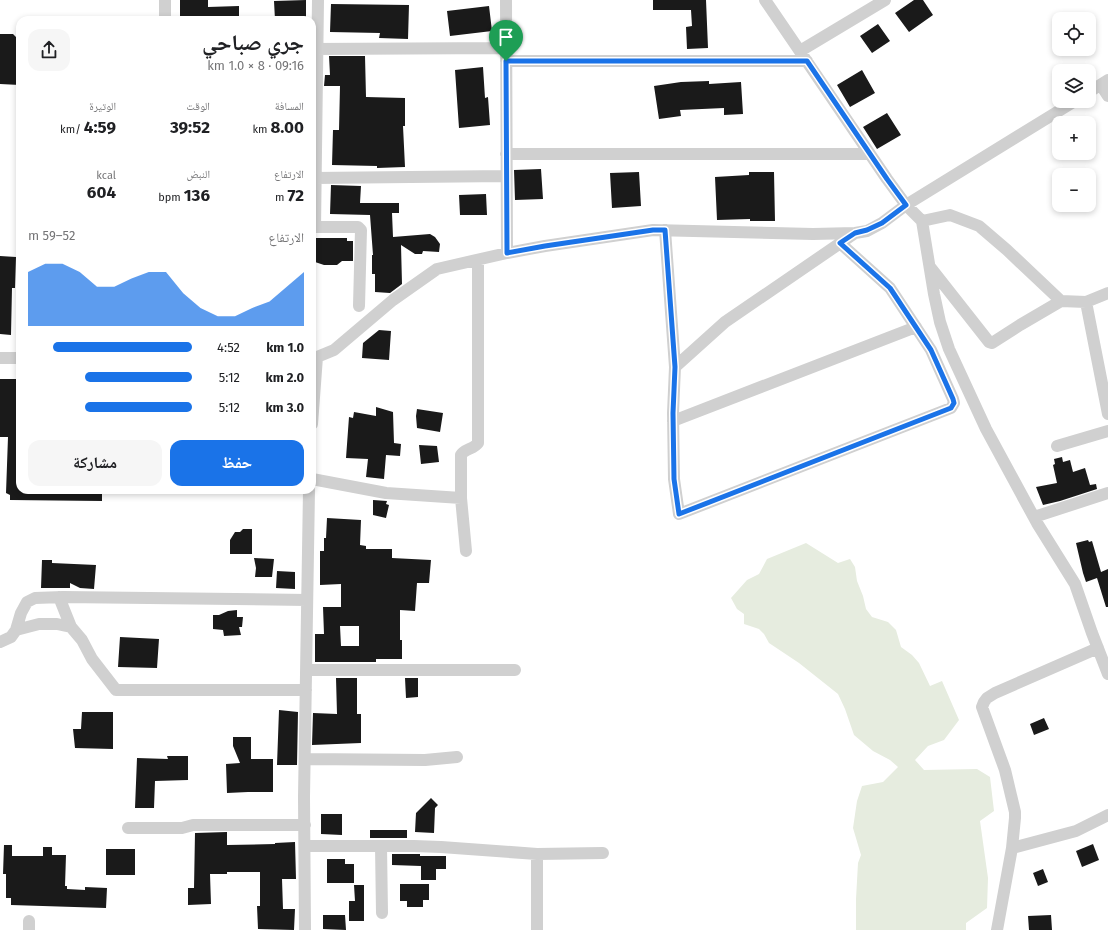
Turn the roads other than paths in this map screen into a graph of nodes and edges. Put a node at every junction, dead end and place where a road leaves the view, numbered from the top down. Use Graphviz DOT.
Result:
graph roads {
  1 [pos="165,0"];
  2 [pos="318,0"];
  3 [pos="506,0"];
  4 [pos="765,0"];
  5 [pos="884,0"];
  6 [pos="165,16"];
  7 [pos="316,24"];
  8 [pos="506,48"];
  9 [pos="316,49"];
  10 [pos="803,56"];
  11 [pos="506,61"];
  12 [pos="1105,83"];
  13 [pos="1096,88"];
  14 [pos="1108,96"];
  15 [pos="1064,108"];
  16 [pos="506,154"];
  17 [pos="870,154"];
  18 [pos="506,176"];
  19 [pos="316,178"];
  20 [pos="906,205"];
  21 [pos="922,221"];
  22 [pos="316,227"];
  23 [pos="665,230"];
  24 [pos="855,233"];
  25 [pos="840,243"];
  26 [pos="507,253"];
  27 [pos="478,260"];
  28 [pos="930,266"];
  29 [pos="1108,293"];
  30 [pos="1061,301"];
  31 [pos="1086,302"];
  32 [pos="359,306"];
  33 [pos="916,327"];
  34 [pos="316,356"];
  35 [pos="0,358"];
  36 [pos="16,358"];
  37 [pos="675,367"];
  38 [pos="1105,379"];
  39 [pos="1108,414"];
  40 [pos="673,421"];
  41 [pos="1108,430"];
  42 [pos="1057,446"];
  43 [pos="316,480"];
  44 [pos="1108,493"];
  45 [pos="309,494"];
  46 [pos="461,498"];
  47 [pos="1034,517"];
  48 [pos="466,551"];
  49 [pos="59,597"];
  50 [pos="307,600"];
  51 [pos="71,627"];
  52 [pos="16,630"];
  53 [pos="0,642"];
  54 [pos="1098,648"];
  55 [pos="306,670"];
  56 [pos="514,670"];
  57 [pos="1108,674"];
  58 [pos="306,690"];
  59 [pos="457,757"];
  60 [pos="305,759"];
  61 [pos="1108,815"];
  62 [pos="305,825"];
  63 [pos="128,828"];
  64 [pos="305,846"];
  65 [pos="381,846"];
  66 [pos="1012,848"];
  67 [pos="603,853"];
  68 [pos="537,854"];
  69 [pos="382,913"];
  70 [pos="305,930"];
  71 [pos="537,930"];
  72 [pos="997,930"];
  1 -- 6 [label="street"];
  2 -- 7 [label="street"];
  3 -- 8 [label="street"];
  4 -- 10 [label="street"];
  5 -- 10 [label="street"];
  8 -- 9 [label="street"];
  8 -- 11 [label="street"];
  10 -- 11 [label="street"];
  10 -- 17 [label="street"];
  11 -- 16 [label="street"];
  12 -- 13 [label="street"];
  12 -- 14 [label="street"];
  15 -- 20 [label="street"];
  16 -- 17 [label="street"];
  16 -- 18 [label="street"];
  17 -- 20 [label="street"];
  18 -- 19 [label="street"];
  18 -- 26 [label="street"];
  20 -- 21 [label="street"];
  20 -- 24 [label="street"];
  21 -- 28 [label="street"];
  21 -- 30 [label="street"];
  22 -- 32 [label="street"];
  23 -- 24 [label="street"];
  23 -- 26 [label="street"];
  23 -- 37 [label="street"];
  24 -- 25 [label="street"];
  25 -- 33 [label="street"];
  25 -- 37 [label="street"];
  26 -- 27 [label="street"];
  27 -- 34 [label="street"];
  27 -- 46 [label="street"];
  28 -- 30 [label="street"];
  28 -- 47 [label="street"];
  29 -- 31 [label="street"];
  30 -- 31 [label="street"];
  31 -- 38 [label="street"];
  33 -- 40 [label="street"];
  33 -- 40 [label="street"];
  35 -- 36 [label="street"];
  37 -- 40 [label="street"];
  38 -- 39 [label="street"];
  41 -- 42 [label="street"];
  43 -- 46 [label="street"];
  44 -- 47 [label="street"];
  45 -- 50 [label="street"];
  46 -- 48 [label="street"];
  47 -- 54 [label="street"];
  49 -- 50 [label="street"];
  49 -- 51 [label="street"];
  49 -- 52 [label="street"];
  50 -- 55 [label="street"];
  51 -- 52 [label="street"];
  51 -- 58 [label="street"];
  52 -- 53 [label="street"];
  54 -- 57 [label="street"];
  54 -- 66 [label="street"];
  55 -- 56 [label="street"];
  55 -- 58 [label="street"];
  58 -- 60 [label="street"];
  59 -- 60 [label="street"];
  60 -- 62 [label="street"];
  61 -- 66 [label="street"];
  62 -- 63 [label="street"];
  62 -- 64 [label="street"];
  64 -- 65 [label="street"];
  64 -- 70 [label="street"];
  65 -- 68 [label="street"];
  65 -- 69 [label="street"];
  66 -- 72 [label="street"];
  67 -- 68 [label="street"];
  68 -- 71 [label="street"];
}
